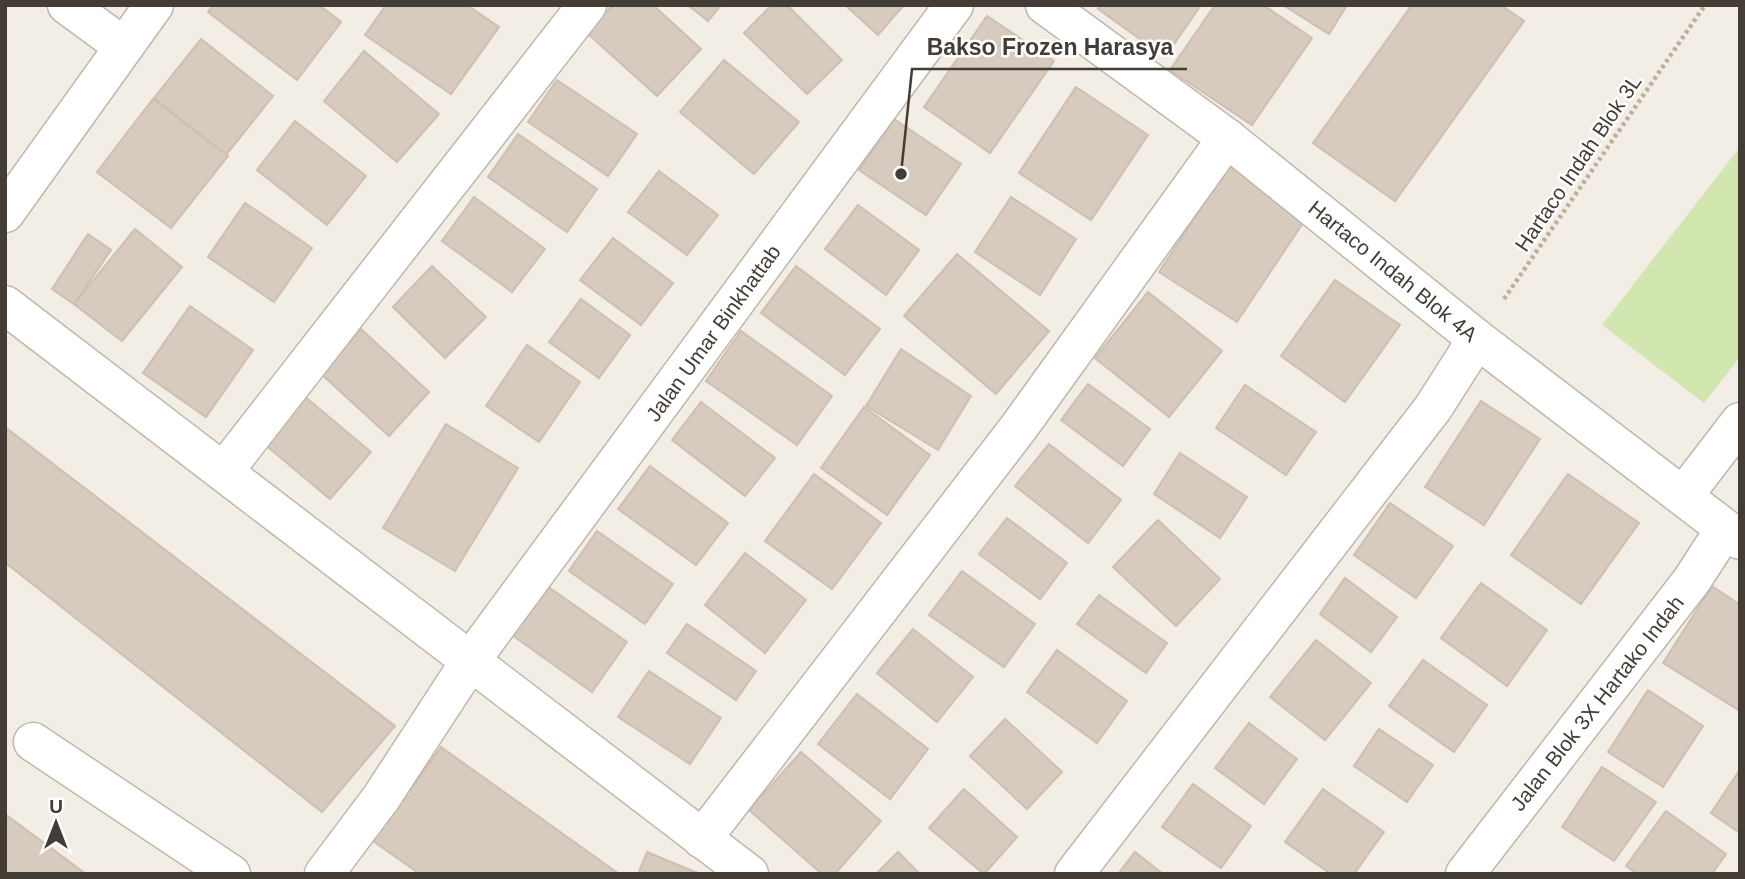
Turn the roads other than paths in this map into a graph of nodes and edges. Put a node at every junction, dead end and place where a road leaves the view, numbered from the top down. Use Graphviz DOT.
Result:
graph roads {
  1 [pos="66,5"];
  2 [pos="154,5"];
  3 [pos="587,5"];
  4 [pos="954,5"];
  5 [pos="1045,5"];
  6 [pos="123,46"];
  7 [pos="1227,138"];
  8 [pos="5,213"];
  9 [pos="5,305"];
  10 [pos="1477,339"];
  11 [pos="1740,422"];
  12 [pos="224,471"];
  13 [pos="1684,495"];
  14 [pos="1732,534"];
  15 [pos="471,660"];
  16 [pos="33,742"];
  17 [pos="702,839"];
  18 [pos="231,874"];
  19 [pos="324,874"];
  20 [pos="750,874"];
  21 [pos="1074,874"];
  22 [pos="1465,874"];
  1 -- 6 [label="street"];
  2 -- 6 [label="street"];
  3 -- 12 [label="street"];
  4 -- 15 [label="street, Jalan Umar Binkhattab"];
  5 -- 7 [label="street, Hartaco Indah Blok 4A"];
  6 -- 8 [label="street"];
  7 -- 10 [label="street, Hartaco Indah Blok 4A"];
  7 -- 17 [label="street"];
  9 -- 12 [label="street"];
  10 -- 13 [label="street, Hartaco Indah Blok 4A"];
  10 -- 21 [label="street"];
  11 -- 13 [label="street"];
  12 -- 15 [label="street"];
  13 -- 14 [label="street, Hartaco Indah Blok 4A"];
  14 -- 22 [label="street, Jalan Blok 3X Hartako Indah"];
  15 -- 17 [label="street"];
  15 -- 19 [label="street, Jalan Umar Binkhattab"];
  16 -- 18 [label="street"];
  17 -- 20 [label="street"];
}
